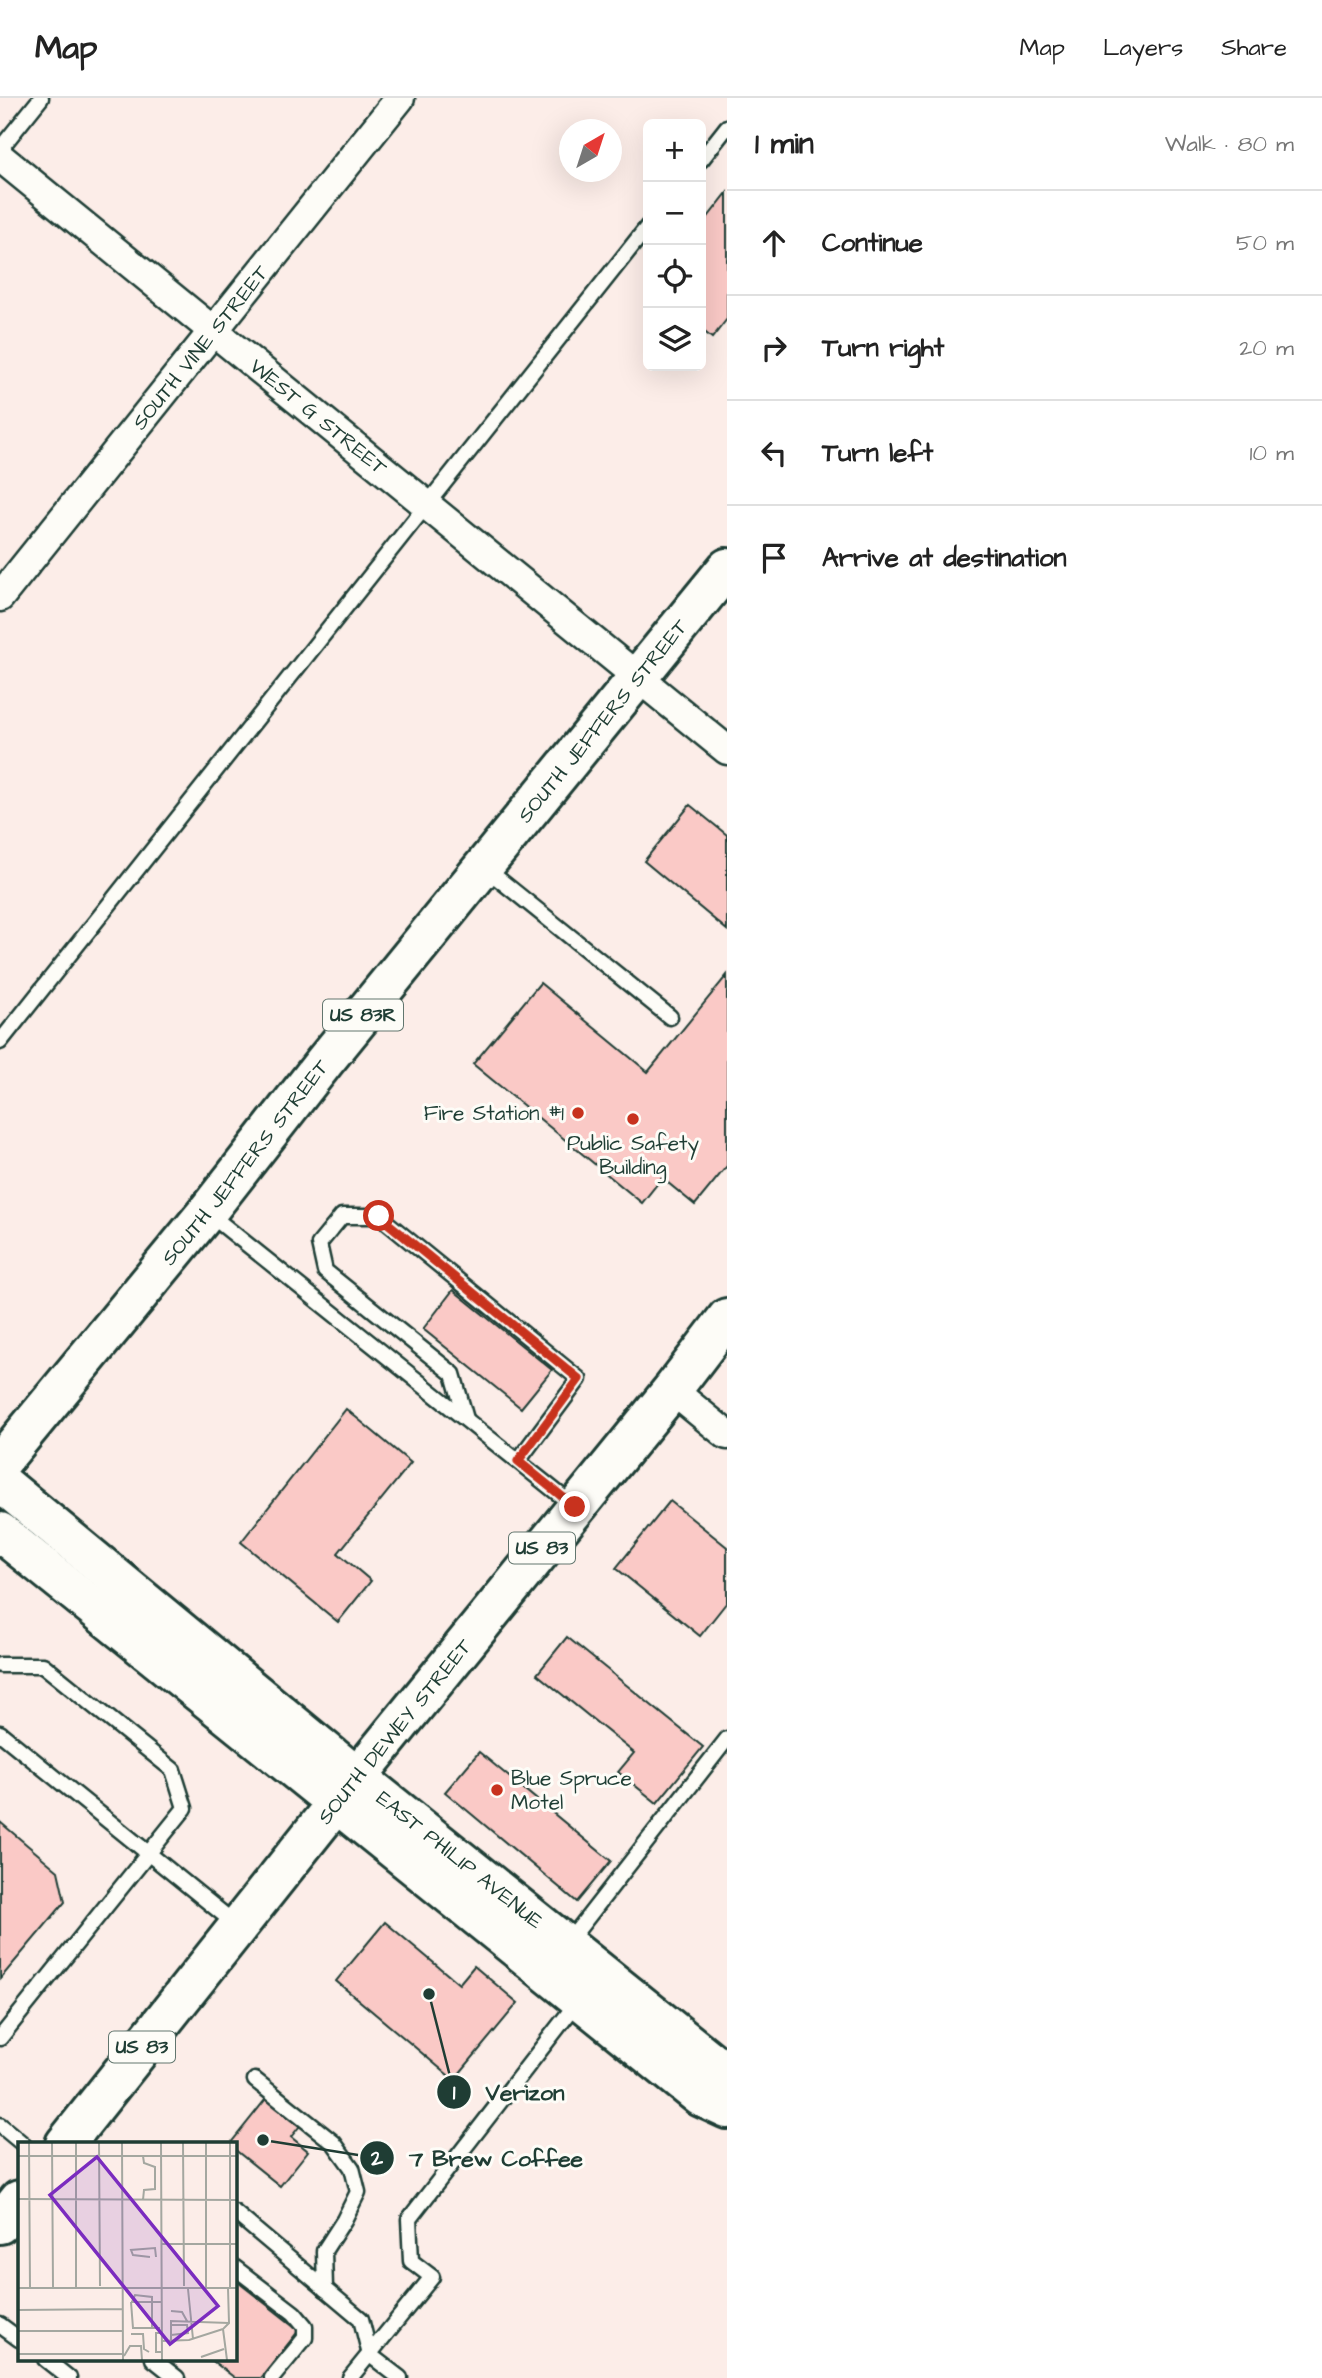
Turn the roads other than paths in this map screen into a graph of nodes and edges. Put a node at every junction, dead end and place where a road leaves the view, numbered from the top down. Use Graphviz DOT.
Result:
graph roads {
  1 [pos="41,98"];
  2 [pos="400,98"];
  3 [pos="727,127"];
  4 [pos="0,149"];
  5 [pos="706,154"];
  6 [pos="0,157"];
  7 [pos="643,232"];
  8 [pos="213,331"];
  9 [pos="427,505"];
  10 [pos="727,568"];
  11 [pos="0,597"];
  12 [pos="638,678"];
  13 [pos="727,750"];
  14 [pos="484,867"];
  15 [pos="670,1017"];
  16 [pos="0,1042"];
  17 [pos="207,1212"];
  18 [pos="727,1318"];
  19 [pos="672,1391"];
  20 [pos="466,1419"];
  21 [pos="727,1435"];
  22 [pos="518,1461"];
  23 [pos="0,1463"];
  24 [pos="0,1482"];
  25 [pos="575,1507"];
  26 [pos="0,1532"];
  27 [pos="0,1665"];
  28 [pos="0,1733"];
  29 [pos="727,1739"];
  30 [pos="346,1791"];
  31 [pos="149,1853"];
  32 [pos="239,1926"];
  33 [pos="566,1945"];
  34 [pos="580,1999"];
  35 [pos="0,2038"];
  36 [pos="727,2074"];
  37 [pos="254,2080"];
  38 [pos="727,2109"];
  39 [pos="0,2125"];
  40 [pos="21,2142"];
  41 [pos="67,2142"];
  42 [pos="236,2214"];
  43 [pos="236,2269"];
  44 [pos="326,2289"];
  45 [pos="0,2325"];
  46 [pos="18,2338"];
  47 [pos="370,2355"];
  48 [pos="46,2360"];
  49 [pos="154,2360"];
  50 [pos="69,2378"];
  51 [pos="177,2378"];
  52 [pos="272,2378"];
  53 [pos="350,2378"];
  54 [pos="400,2378"];
  1 -- 4 [label="lane"];
  2 -- 8 [label="street, SOUTH VINE STREET"];
  3 -- 5 [label="lane"];
  6 -- 8 [label="street, WEST G STREET"];
  7 -- 9 [label="lane"];
  8 -- 9 [label="street, WEST G STREET"];
  8 -- 11 [label="street, SOUTH VINE STREET"];
  9 -- 12 [label="street, WEST G STREET"];
  9 -- 16 [label="lane"];
  10 -- 12 [label="main road, SOUTH JEFFERS STREET / US 83R"];
  12 -- 13 [label="street, WEST G STREET"];
  12 -- 14 [label="main road, SOUTH JEFFERS STREET / US 83R"];
  14 -- 15 [label="lane"];
  14 -- 17 [label="main road, SOUTH JEFFERS STREET / US 83R"];
  17 -- 20 [label="lane"];
  17 -- 23 [label="main road, SOUTH JEFFERS STREET / US 83R"];
  18 -- 19 [label="main road, SOUTH DEWEY STREET / US 83"];
  19 -- 21 [label="street"];
  19 -- 25 [label="main road, SOUTH DEWEY STREET / US 83"];
  20 -- 22 [label="lane"];
  20 -- 22 [label="lane"];
  22 -- 25 [label="lane"];
  24 -- 30 [label="main road, EAST PHILIP AVENUE"];
  25 -- 30 [label="main road, SOUTH DEWEY STREET / US 83"];
  26 -- 30 [label="main road, EAST PHILIP AVENUE"];
  27 -- 31 [label="lane"];
  28 -- 31 [label="lane"];
  29 -- 33 [label="lane"];
  30 -- 32 [label="main road, SOUTH DEWEY STREET / US 83"];
  30 -- 33 [label="main road, EAST PHILIP AVENUE"];
  30 -- 34 [label="main road, EAST PHILIP AVENUE"];
  31 -- 32 [label="lane"];
  31 -- 35 [label="lane"];
  32 -- 41 [label="main road, SOUTH DEWEY STREET / US 83"];
  33 -- 36 [label="main road, EAST PHILIP AVENUE"];
  34 -- 38 [label="main road, EAST PHILIP AVENUE"];
  34 -- 47 [label="lane"];
  37 -- 44 [label="lane"];
  39 -- 40 [label="lane"];
  42 -- 44 [label="lane"];
  43 -- 52 [label="lane"];
  44 -- 47 [label="lane"];
  45 -- 46 [label="lane"];
  47 -- 53 [label="lane"];
  47 -- 54 [label="lane"];
  48 -- 50 [label="lane"];
  49 -- 51 [label="lane"];
}
